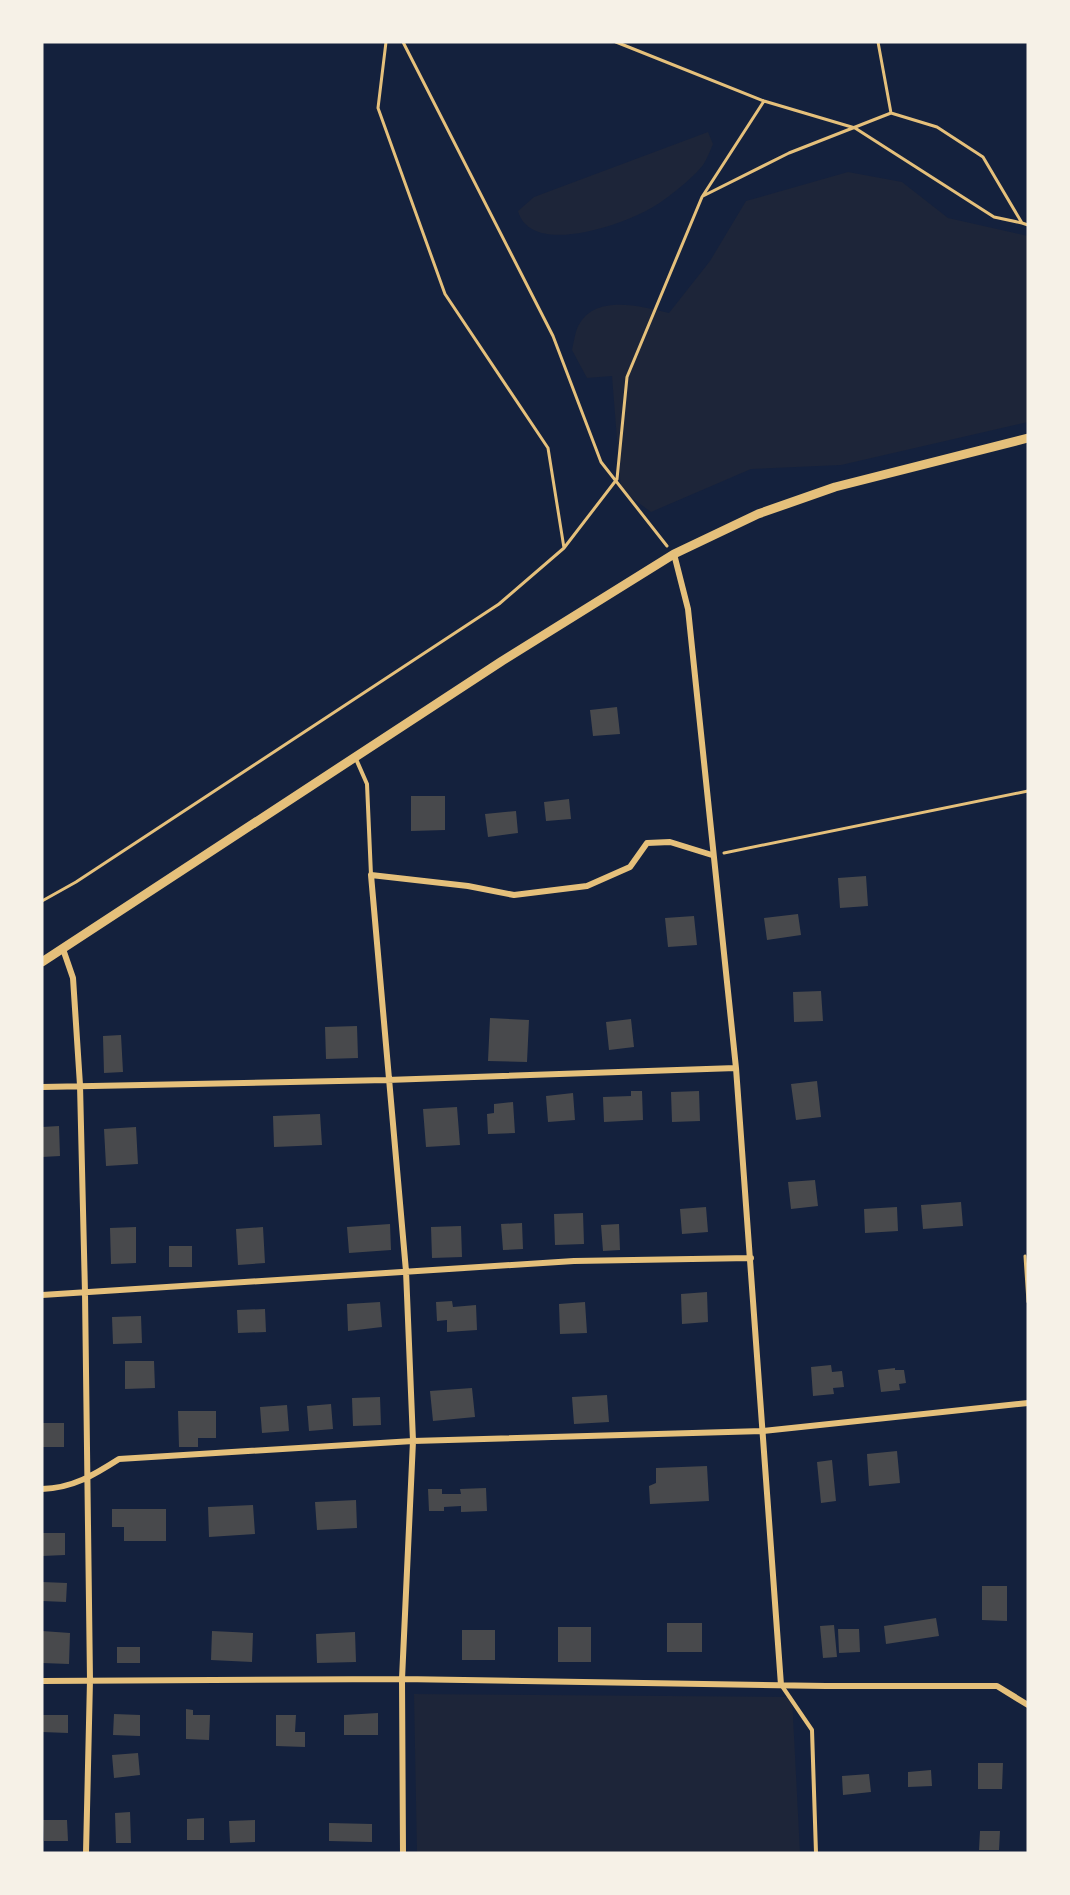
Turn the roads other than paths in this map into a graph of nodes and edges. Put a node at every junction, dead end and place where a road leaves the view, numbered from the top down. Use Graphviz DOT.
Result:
graph roads {
  1 [pos="1028,438"];
  2 [pos="674,554"];
  3 [pos="355,757"];
  4 [pos="712,855"];
  5 [pos="371,875"];
  6 [pos="63,949"];
  7 [pos="42,962"];
  8 [pos="736,1068"];
  9 [pos="387,1080"];
  10 [pos="80,1085"];
  11 [pos="42,1087"];
  12 [pos="751,1258"];
  13 [pos="406,1271"];
  14 [pos="86,1293"];
  15 [pos="42,1295"];
  16 [pos="1028,1403"];
  17 [pos="763,1431"];
  18 [pos="413,1441"];
  19 [pos="86,1480"];
  20 [pos="42,1489"];
  21 [pos="402,1679"];
  22 [pos="90,1680"];
  23 [pos="42,1681"];
  24 [pos="780,1685"];
  25 [pos="1028,1705"];
  26 [pos="86,1853"];
  27 [pos="403,1853"];
  28 [pos="816,1853"];
  1 -- 2 [label="street"];
  2 -- 3 [label="street"];
  2 -- 4 [label="street"];
  3 -- 5 [label="lane"];
  3 -- 6 [label="street"];
  4 -- 5 [label="street"];
  4 -- 8 [label="street"];
  5 -- 9 [label="street"];
  6 -- 7 [label="street"];
  6 -- 10 [label="street"];
  8 -- 9 [label="street"];
  8 -- 12 [label="street"];
  9 -- 10 [label="street"];
  9 -- 13 [label="street"];
  10 -- 11 [label="street"];
  10 -- 14 [label="street"];
  12 -- 13 [label="street"];
  12 -- 17 [label="street"];
  13 -- 14 [label="street"];
  13 -- 18 [label="street"];
  14 -- 15 [label="street"];
  14 -- 19 [label="street"];
  16 -- 17 [label="street"];
  17 -- 18 [label="street"];
  17 -- 24 [label="street"];
  18 -- 19 [label="street"];
  18 -- 21 [label="street"];
  19 -- 20 [label="street"];
  19 -- 22 [label="street"];
  21 -- 22 [label="street"];
  21 -- 24 [label="street"];
  21 -- 27 [label="street"];
  22 -- 23 [label="street"];
  22 -- 26 [label="street"];
  24 -- 25 [label="street"];
  24 -- 28 [label="lane"];
}
